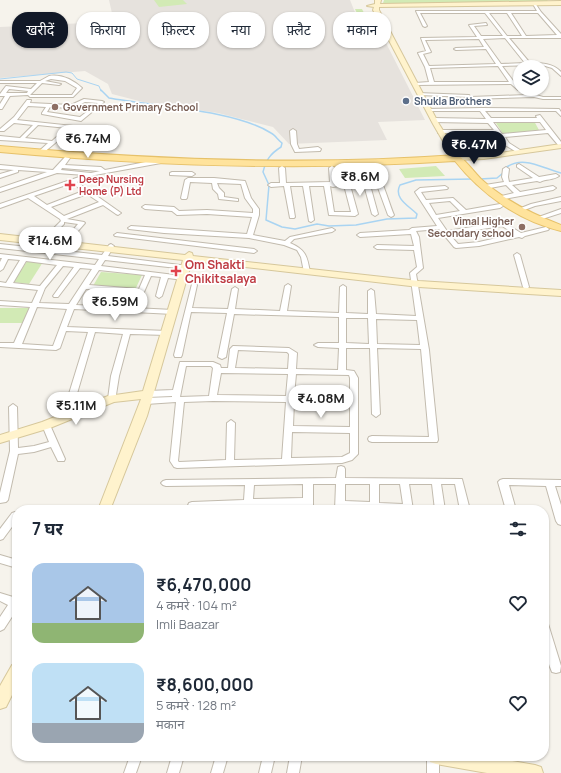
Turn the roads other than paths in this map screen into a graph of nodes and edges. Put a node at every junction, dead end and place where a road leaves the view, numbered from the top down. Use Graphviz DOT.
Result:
graph roads {
  1 [pos="374,3"];
  2 [pos="534,4"];
  3 [pos="561,4"];
  4 [pos="462,12"];
  5 [pos="486,12"];
  6 [pos="508,12"];
  7 [pos="539,12"];
  8 [pos="486,24"];
  9 [pos="471,25"];
  10 [pos="425,26"];
  11 [pos="505,36"];
  12 [pos="524,36"];
  13 [pos="561,36"];
  14 [pos="480,37"];
  15 [pos="487,48"];
  16 [pos="456,49"];
  17 [pos="525,60"];
  18 [pos="513,64"];
  19 [pos="498,65"];
  20 [pos="549,65"];
  21 [pos="427,67"];
  22 [pos="561,75"];
  23 [pos="0,82"];
  24 [pos="41,82"];
  25 [pos="512,83"];
  26 [pos="59,84"];
  27 [pos="415,84"];
  28 [pos="432,84"];
  29 [pos="461,84"];
  30 [pos="30,93"];
  31 [pos="420,94"];
  32 [pos="3,96"];
  33 [pos="532,96"];
  34 [pos="469,97"];
  35 [pos="561,98"];
  36 [pos="27,104"];
  37 [pos="75,104"];
  38 [pos="49,105"];
  39 [pos="0,108"];
  40 [pos="480,109"];
  41 [pos="428,110"];
  42 [pos="534,110"];
  43 [pos="45,113"];
  44 [pos="561,115"];
  45 [pos="60,116"];
  46 [pos="81,119"];
  47 [pos="434,120"];
  48 [pos="489,120"];
  49 [pos="541,120"];
  50 [pos="13,121"];
  51 [pos="36,122"];
  52 [pos="71,127"];
  53 [pos="1,131"];
  54 [pos="293,131"];
  55 [pos="497,131"];
  56 [pos="549,131"];
  57 [pos="440,132"];
  58 [pos="501,136"];
  59 [pos="0,138"];
  60 [pos="22,140"];
  61 [pos="51,142"];
  62 [pos="561,146"];
  63 [pos="318,149"];
  64 [pos="0,150"];
  65 [pos="518,151"];
  66 [pos="303,152"];
  67 [pos="40,153"];
  68 [pos="307,157"];
  69 [pos="67,158"];
  70 [pos="161,160"];
  71 [pos="454,160"];
  72 [pos="150,163"];
  73 [pos="61,166"];
  74 [pos="253,166"];
  75 [pos="519,166"];
  76 [pos="0,167"];
  77 [pos="270,167"];
  78 [pos="282,168"];
  79 [pos="332,168"];
  80 [pos="373,168"];
  81 [pos="22,169"];
  82 [pos="506,169"];
  83 [pos="57,171"];
  84 [pos="66,172"];
  85 [pos="104,172"];
  86 [pos="194,173"];
  87 [pos="94,174"];
  88 [pos="172,174"];
  89 [pos="0,176"];
  90 [pos="556,176"];
  91 [pos="470,177"];
  92 [pos="214,180"];
  93 [pos="538,180"];
  94 [pos="71,182"];
  95 [pos="380,183"];
  96 [pos="347,184"];
  97 [pos="367,184"];
  98 [pos="507,184"];
  99 [pos="271,185"];
  100 [pos="285,185"];
  101 [pos="306,185"];
  102 [pos="330,185"];
  103 [pos="485,187"];
  104 [pos="445,188"];
  105 [pos="556,188"];
  106 [pos="87,192"];
  107 [pos="6,193"];
  108 [pos="519,195"];
  109 [pos="29,196"];
  110 [pos="184,198"];
  111 [pos="561,199"];
  112 [pos="236,200"];
  113 [pos="426,202"];
  114 [pos="500,202"];
  115 [pos="103,203"];
  116 [pos="0,206"];
  117 [pos="46,206"];
  118 [pos="145,207"];
  119 [pos="519,210"];
  120 [pos="561,211"];
  121 [pos="465,212"];
  122 [pos="118,213"];
  123 [pos="375,214"];
  124 [pos="256,215"];
  125 [pos="391,215"];
  126 [pos="292,217"];
  127 [pos="435,217"];
  128 [pos="536,219"];
  129 [pos="62,220"];
  130 [pos="311,220"];
  131 [pos="131,228"];
  132 [pos="561,228"];
  133 [pos="546,229"];
  134 [pos="76,230"];
  135 [pos="332,230"];
  136 [pos="443,230"];
  137 [pos="412,232"];
  138 [pos="197,233"];
  139 [pos="561,233"];
  140 [pos="360,235"];
  141 [pos="117,236"];
  142 [pos="250,236"];
  143 [pos="522,236"];
  144 [pos="1,238"];
  145 [pos="47,238"];
  146 [pos="194,243"];
  147 [pos="286,243"];
  148 [pos="81,244"];
  149 [pos="377,247"];
  150 [pos="110,248"];
  151 [pos="418,248"];
  152 [pos="254,251"];
  153 [pos="517,255"];
  154 [pos="3,256"];
  155 [pos="103,258"];
  156 [pos="24,259"];
  157 [pos="188,260"];
  158 [pos="62,263"];
  159 [pos="78,266"];
  160 [pos="0,269"];
  161 [pos="96,269"];
  162 [pos="307,270"];
  163 [pos="149,274"];
  164 [pos="165,276"];
  165 [pos="183,278"];
  166 [pos="414,281"];
  167 [pos="0,284"];
  168 [pos="9,284"];
  169 [pos="194,285"];
  170 [pos="288,286"];
  171 [pos="83,287"];
  172 [pos="343,287"];
  173 [pos="526,287"];
  174 [pos="42,288"];
  175 [pos="561,288"];
  176 [pos="235,289"];
  177 [pos="370,291"];
  178 [pos="561,293"];
  179 [pos="56,296"];
  180 [pos="159,296"];
  181 [pos="0,303"];
  182 [pos="34,305"];
  183 [pos="71,307"];
  184 [pos="188,310"];
  185 [pos="173,312"];
  186 [pos="230,312"];
  187 [pos="283,313"];
  188 [pos="343,314"];
  189 [pos="373,316"];
  190 [pos="420,318"];
  191 [pos="63,329"];
  192 [pos="92,331"];
  193 [pos="127,332"];
  194 [pos="167,333"];
  195 [pos="0,345"];
  196 [pos="318,345"];
  197 [pos="17,346"];
  198 [pos="342,346"];
  199 [pos="374,347"];
  200 [pos="424,347"];
  201 [pos="178,355"];
  202 [pos="222,357"];
  203 [pos="217,370"];
  204 [pos="231,371"];
  205 [pos="291,372"];
  206 [pos="342,372"];
  207 [pos="72,396"];
  208 [pos="177,397"];
  209 [pos="147,398"];
  210 [pos="214,398"];
  211 [pos="112,399"];
  212 [pos="289,400"];
  213 [pos="353,400"];
  214 [pos="13,407"];
  215 [pos="376,414"];
  216 [pos="231,423"];
  217 [pos="46,425"];
  218 [pos="288,429"];
  219 [pos="354,430"];
  220 [pos="14,435"];
  221 [pos="0,439"];
  222 [pos="372,439"];
  223 [pos="55,443"];
  224 [pos="14,451"];
  225 [pos="61,459"];
  226 [pos="286,462"];
  227 [pos="230,463"];
  228 [pos="341,469"];
  229 [pos="308,481"];
  230 [pos="340,481"];
  231 [pos="374,481"];
  232 [pos="404,481"];
  233 [pos="436,481"];
  234 [pos="250,482"];
  235 [pos="550,483"];
  236 [pos="561,483"];
  237 [pos="166,484"];
  238 [pos="3,500"];
  239 [pos="106,505"];
  240 [pos="249,505"];
  241 [pos="308,505"];
  242 [pos="340,505"];
  243 [pos="375,505"];
  244 [pos="407,505"];
  245 [pos="439,505"];
  246 [pos="464,505"];
  247 [pos="510,505"];
  248 [pos="12,520"];
  249 [pos="561,522"];
  250 [pos="0,536"];
  251 [pos="0,559"];
  252 [pos="12,563"];
  253 [pos="0,597"];
  254 [pos="12,600"];
  255 [pos="12,607"];
  256 [pos="0,626"];
  257 [pos="549,640"];
  258 [pos="557,661"];
  259 [pos="12,687"];
  260 [pos="0,702"];
  261 [pos="134,761"];
  262 [pos="177,761"];
  263 [pos="221,761"];
  264 [pos="268,761"];
  265 [pos="295,761"];
  266 [pos="437,761"];
  267 [pos="459,761"];
  268 [pos="494,770"];
  269 [pos="130,773"];
  270 [pos="173,773"];
  271 [pos="218,773"];
  272 [pos="265,773"];
  273 [pos="293,773"];
  274 [pos="432,773"];
  275 [pos="535,773"];
  1 -- 2 [label="main road"];
  1 -- 27 [label="main road"];
  1 -- 71 [label="main road"];
  2 -- 3 [label="main road"];
  2 -- 7 [label="street"];
  4 -- 5 [label="street"];
  4 -- 9 [label="street"];
  4 -- 10 [label="street"];
  5 -- 6 [label="street"];
  5 -- 11 [label="street"];
  6 -- 7 [label="street"];
  6 -- 12 [label="street"];
  7 -- 13 [label="street"];
  8 -- 9 [label="street"];
  9 -- 14 [label="street"];
  11 -- 12 [label="street"];
  11 -- 14 [label="street"];
  11 -- 17 [label="street"];
  12 -- 13 [label="street"];
  14 -- 15 [label="street"];
  14 -- 21 [label="street"];
  15 -- 16 [label="street"];
  15 -- 19 [label="street"];
  18 -- 19 [label="street"];
  19 -- 21 [label="street"];
  19 -- 25 [label="street"];
  20 -- 22 [label="street"];
  21 -- 28 [label="street"];
  23 -- 24 [label="street"];
  24 -- 26 [label="street"];
  24 -- 30 [label="street"];
  24 -- 30 [label="street"];
  25 -- 29 [label="street"];
  27 -- 28 [label="street"];
  27 -- 31 [label="main road"];
  28 -- 29 [label="street"];
  29 -- 34 [label="street"];
  30 -- 32 [label="street"];
  30 -- 36 [label="street"];
  31 -- 34 [label="street"];
  31 -- 41 [label="main road"];
  32 -- 39 [label="street"];
  33 -- 34 [label="street"];
  33 -- 35 [label="street"];
  34 -- 40 [label="street"];
  36 -- 38 [label="street"];
  36 -- 50 [label="street"];
  37 -- 38 [label="street"];
  37 -- 45 [label="street"];
  37 -- 46 [label="street"];
  38 -- 43 [label="street"];
  40 -- 41 [label="street"];
  40 -- 42 [label="street"];
  40 -- 48 [label="street"];
  41 -- 47 [label="main road"];
  42 -- 44 [label="street"];
  42 -- 49 [label="street"];
  43 -- 45 [label="street"];
  43 -- 51 [label="street"];
  45 -- 46 [label="street"];
  46 -- 52 [label="street"];
  47 -- 48 [label="street"];
  47 -- 57 [label="main road"];
  48 -- 49 [label="street"];
  48 -- 55 [label="street"];
  49 -- 56 [label="street"];
  50 -- 51 [label="street"];
  50 -- 53 [label="street"];
  51 -- 52 [label="street"];
  51 -- 60 [label="street"];
  52 -- 61 [label="street"];
  54 -- 66 [label="street"];
  55 -- 57 [label="street"];
  55 -- 58 [label="street"];
  56 -- 58 [label="street"];
  56 -- 62 [label="street"];
  57 -- 71 [label="main road"];
  58 -- 65 [label="street"];
  59 -- 60 [label="street"];
  60 -- 61 [label="street"];
  61 -- 67 [label="street"];
  62 -- 65 [label="main road"];
  63 -- 66 [label="street"];
  64 -- 67 [label="main road"];
  64 -- 69 [label="main road"];
  65 -- 71 [label="main road"];
  66 -- 68 [label="street"];
  67 -- 70 [label="main road"];
  69 -- 72 [label="main road"];
  69 -- 73 [label="street"];
  70 -- 72 [label="street"];
  70 -- 74 [label="main road"];
  71 -- 77 [label="main road"];
  71 -- 80 [label="main road"];
  71 -- 91 [label="main road"];
  72 -- 85 [label="street"];
  72 -- 86 [label="main road"];
  73 -- 83 [label="street"];
  73 -- 85 [label="street"];
  74 -- 77 [label="main road"];
  74 -- 86 [label="main road"];
  75 -- 93 [label="street"];
  76 -- 81 [label="street"];
  77 -- 78 [label="main road"];
  78 -- 79 [label="main road"];
  78 -- 100 [label="street"];
  79 -- 80 [label="main road"];
  79 -- 102 [label="street"];
  80 -- 95 [label="street"];
  81 -- 83 [label="street"];
  81 -- 89 [label="street"];
  82 -- 98 [label="street"];
  83 -- 84 [label="street"];
  83 -- 107 [label="street"];
  84 -- 87 [label="street"];
  84 -- 94 [label="street"];
  85 -- 87 [label="street"];
  86 -- 88 [label="street"];
  86 -- 92 [label="street"];
  86 -- 110 [label="street"];
  87 -- 94 [label="street"];
  90 -- 93 [label="street"];
  91 -- 103 [label="main road"];
  91 -- 114 [label="main road"];
  92 -- 112 [label="street"];
  92 -- 124 [label="street"];
  93 -- 98 [label="street"];
  93 -- 105 [label="street"];
  94 -- 106 [label="street"];
  94 -- 109 [label="street"];
  95 -- 97 [label="street"];
  95 -- 125 [label="street"];
  96 -- 97 [label="street"];
  96 -- 102 [label="street"];
  96 -- 102 [label="street"];
  97 -- 123 [label="street"];
  98 -- 103 [label="street"];
  98 -- 108 [label="street"];
  99 -- 100 [label="street"];
  100 -- 101 [label="street"];
  100 -- 126 [label="street"];
  101 -- 102 [label="street"];
  101 -- 130 [label="street"];
  103 -- 114 [label="main road"];
  104 -- 113 [label="street"];
  105 -- 108 [label="street"];
  106 -- 115 [label="street"];
  106 -- 117 [label="street"];
  107 -- 109 [label="street"];
  107 -- 116 [label="street"];
  108 -- 114 [label="street"];
  109 -- 117 [label="street"];
  111 -- 119 [label="street"];
  113 -- 121 [label="street"];
  113 -- 127 [label="street"];
  114 -- 119 [label="main road"];
  114 -- 121 [label="street"];
  114 -- 133 [label="main road"];
  115 -- 122 [label="street"];
  115 -- 129 [label="street"];
  117 -- 129 [label="street"];
  118 -- 124 [label="street"];
  119 -- 128 [label="main road"];
  120 -- 128 [label="street"];
  121 -- 127 [label="street"];
  124 -- 142 [label="street"];
  127 -- 136 [label="street"];
  128 -- 132 [label="main road"];
  129 -- 134 [label="street"];
  129 -- 145 [label="street"];
  131 -- 138 [label="street"];
  133 -- 139 [label="main road"];
  133 -- 143 [label="street"];
  135 -- 147 [label="street"];
  136 -- 137 [label="street"];
  136 -- 143 [label="street"];
  136 -- 143 [label="street"];
  137 -- 140 [label="street"];
  137 -- 151 [label="street"];
  138 -- 142 [label="street"];
  138 -- 146 [label="street"];
  141 -- 146 [label="street"];
  142 -- 147 [label="street"];
  144 -- 145 [label="main road"];
  144 -- 148 [label="main road"];
  144 -- 155 [label="street"];
  145 -- 148 [label="main road"];
  146 -- 152 [label="street"];
  147 -- 162 [label="street"];
  148 -- 150 [label="main road"];
  149 -- 151 [label="street"];
  150 -- 155 [label="street"];
  150 -- 157 [label="main road"];
  151 -- 166 [label="street"];
  153 -- 173 [label="street"];
  154 -- 156 [label="street"];
  154 -- 160 [label="street"];
  155 -- 157 [label="street"];
  155 -- 161 [label="street"];
  156 -- 158 [label="street"];
  156 -- 168 [label="street"];
  157 -- 162 [label="main road"];
  157 -- 165 [label="main road"];
  158 -- 159 [label="street"];
  158 -- 174 [label="street"];
  159 -- 161 [label="street"];
  159 -- 179 [label="street"];
  161 -- 163 [label="street"];
  161 -- 171 [label="street"];
  162 -- 166 [label="main road"];
  163 -- 164 [label="street"];
  163 -- 171 [label="street"];
  164 -- 165 [label="street"];
  164 -- 180 [label="street"];
  165 -- 185 [label="main road"];
  166 -- 173 [label="main road"];
  166 -- 178 [label="main road"];
  166 -- 190 [label="street"];
  167 -- 168 [label="street"];
  168 -- 174 [label="street"];
  169 -- 184 [label="street"];
  170 -- 187 [label="street"];
  171 -- 183 [label="street"];
  172 -- 188 [label="street"];
  173 -- 175 [label="main road"];
  174 -- 182 [label="street"];
  176 -- 186 [label="street"];
  177 -- 189 [label="street"];
  181 -- 182 [label="street"];
  182 -- 183 [label="street"];
  182 -- 197 [label="street"];
  183 -- 185 [label="street"];
  183 -- 191 [label="street"];
  184 -- 186 [label="street"];
  184 -- 201 [label="street"];
  185 -- 194 [label="main road"];
  186 -- 187 [label="street"];
  186 -- 202 [label="street"];
  187 -- 188 [label="street"];
  188 -- 189 [label="street"];
  188 -- 198 [label="street"];
  189 -- 190 [label="street"];
  189 -- 199 [label="street"];
  190 -- 200 [label="street"];
  191 -- 192 [label="street"];
  191 -- 197 [label="street"];
  192 -- 193 [label="street"];
  192 -- 207 [label="street"];
  193 -- 194 [label="street"];
  193 -- 211 [label="street"];
  194 -- 209 [label="main road"];
  195 -- 197 [label="street"];
  196 -- 198 [label="street"];
  198 -- 199 [label="street"];
  198 -- 206 [label="street"];
  199 -- 200 [label="street"];
  199 -- 215 [label="street"];
  200 -- 222 [label="street"];
  203 -- 204 [label="street"];
  203 -- 208 [label="street"];
  203 -- 210 [label="street"];
  204 -- 205 [label="street"];
  204 -- 205 [label="street"];
  205 -- 206 [label="street"];
  205 -- 212 [label="street"];
  206 -- 213 [label="street"];
  208 -- 209 [label="street"];
  208 -- 210 [label="street"];
  208 -- 227 [label="street"];
  209 -- 211 [label="main road"];
  209 -- 239 [label="main road"];
  210 -- 212 [label="street"];
  211 -- 217 [label="main road"];
  212 -- 213 [label="street"];
  212 -- 218 [label="street"];
  213 -- 219 [label="street"];
  214 -- 220 [label="street"];
  216 -- 227 [label="street"];
  217 -- 220 [label="main road"];
  217 -- 223 [label="street"];
  218 -- 219 [label="street"];
  218 -- 226 [label="street"];
  219 -- 226 [label="street"];
  220 -- 221 [label="main road"];
  220 -- 224 [label="street"];
  223 -- 224 [label="street"];
  223 -- 225 [label="street"];
  224 -- 238 [label="street"];
  226 -- 227 [label="street"];
  228 -- 230 [label="street"];
  229 -- 230 [label="street"];
  229 -- 234 [label="street"];
  229 -- 241 [label="street"];
  230 -- 231 [label="street"];
  230 -- 242 [label="street"];
  231 -- 232 [label="street"];
  231 -- 243 [label="street"];
  232 -- 233 [label="street"];
  232 -- 244 [label="street"];
  233 -- 245 [label="street"];
  233 -- 246 [label="street"];
  234 -- 237 [label="street"];
  234 -- 240 [label="street"];
  235 -- 236 [label="street"];
  235 -- 247 [label="street"];
  235 -- 249 [label="street"];
  248 -- 250 [label="street"];
  251 -- 252 [label="street"];
  253 -- 254 [label="street"];
  255 -- 256 [label="street"];
  257 -- 258 [label="street"];
  259 -- 260 [label="main road"];
  261 -- 269 [label="street"];
  262 -- 270 [label="street"];
  263 -- 271 [label="street"];
  264 -- 272 [label="street"];
  265 -- 273 [label="street"];
  266 -- 274 [label="street"];
  267 -- 268 [label="main road"];
  268 -- 275 [label="main road"];
}
